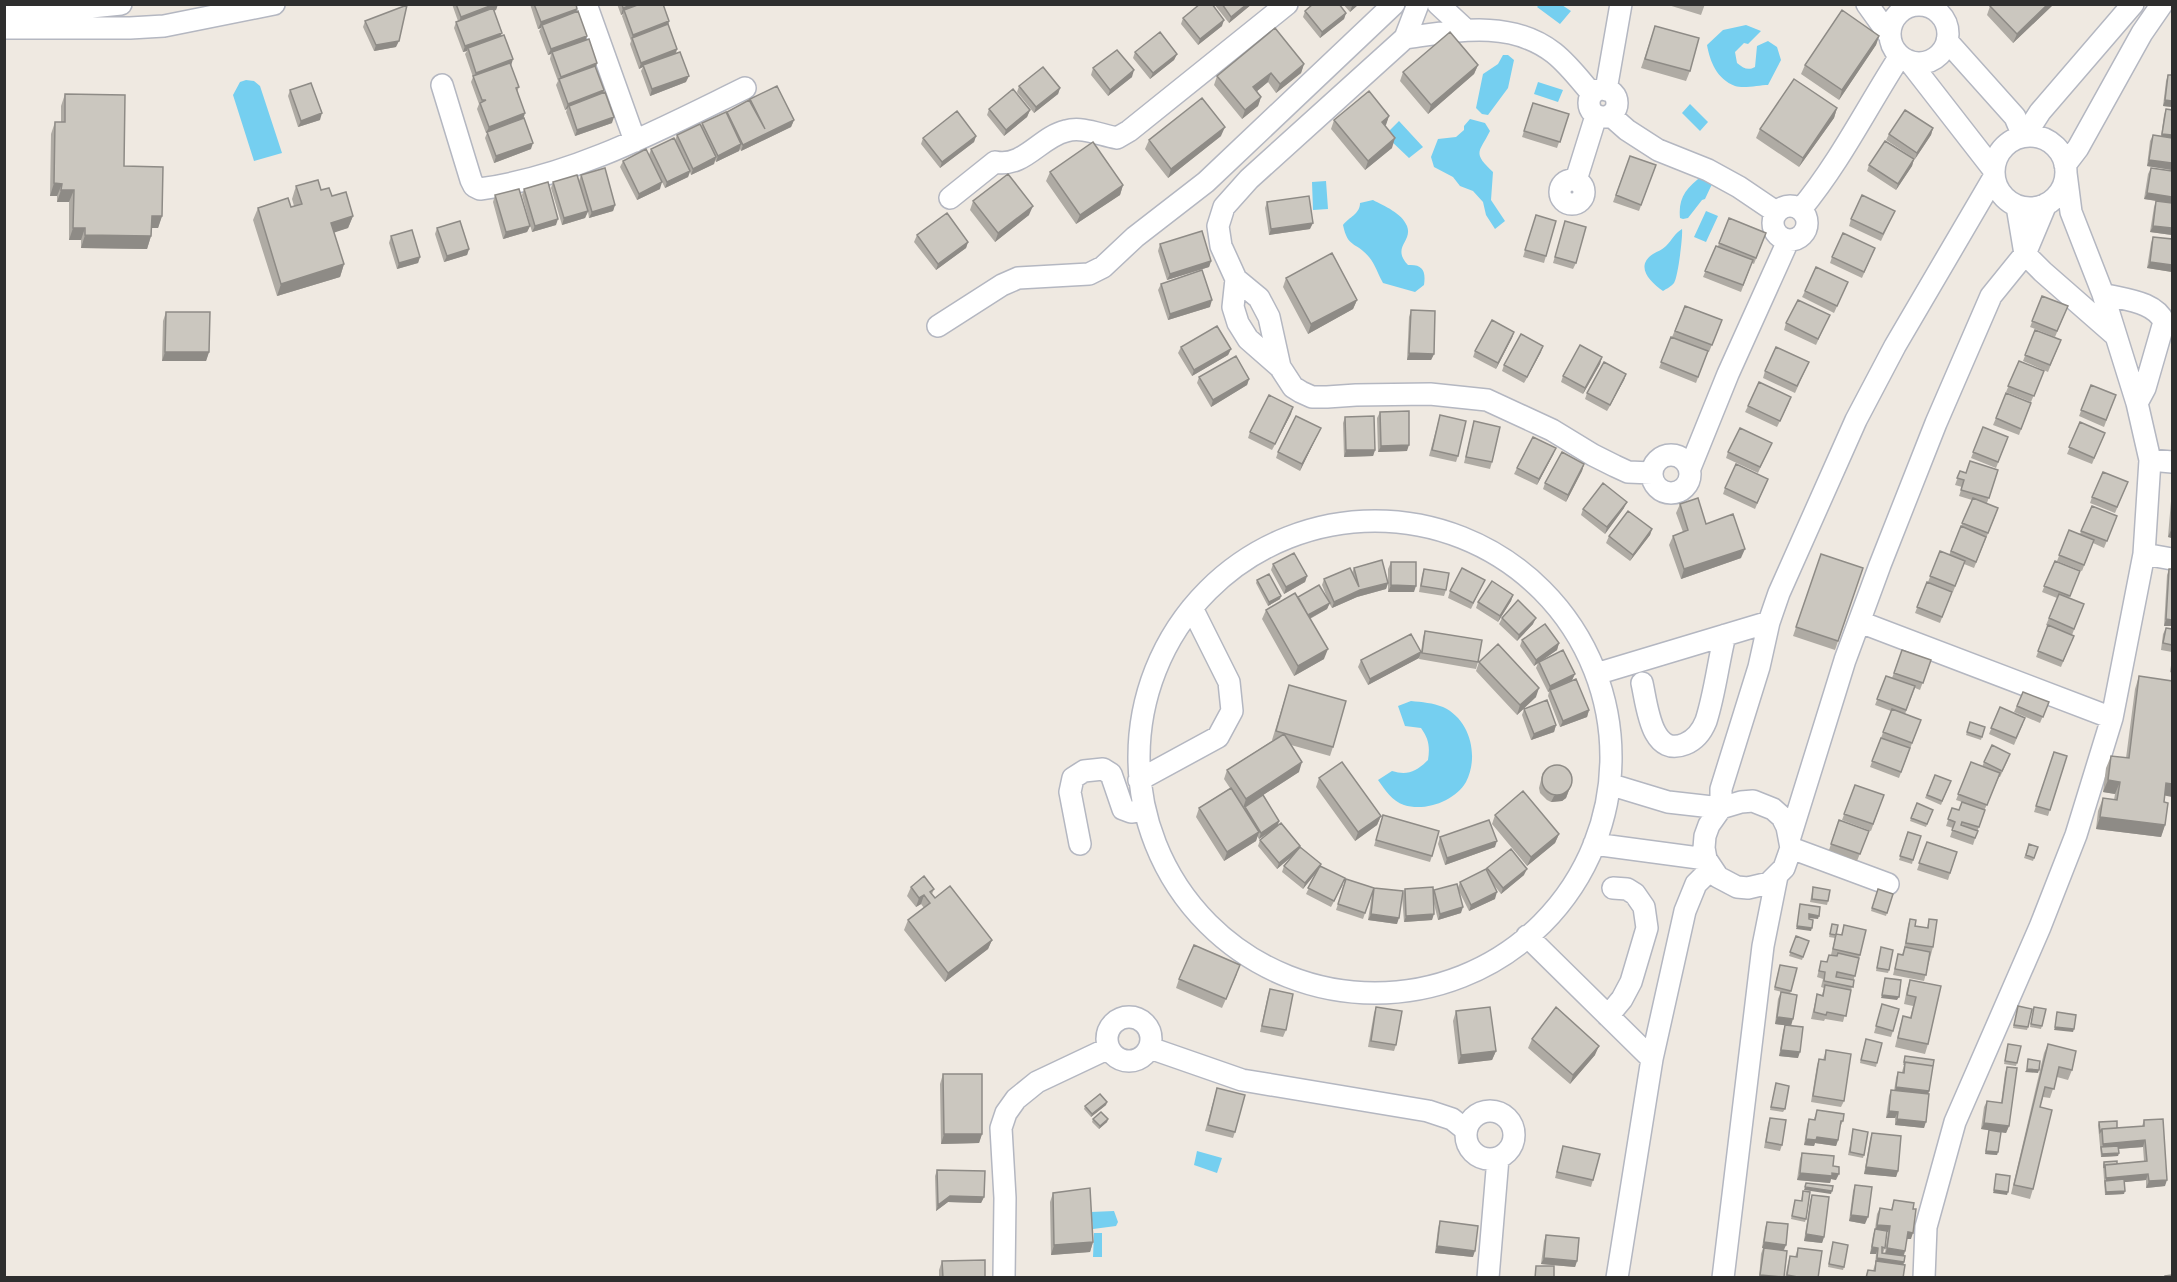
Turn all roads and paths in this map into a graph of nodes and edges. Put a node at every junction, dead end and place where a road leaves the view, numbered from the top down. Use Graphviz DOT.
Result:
graph roads {
  1 [pos="122,4"];
  2 [pos="274,4"];
  3 [pos="586,4"];
  4 [pos="1287,4"];
  5 [pos="1394,4"];
  6 [pos="1418,4"];
  7 [pos="1438,4"];
  8 [pos="1621,4"];
  9 [pos="1867,4"];
  10 [pos="2133,4"];
  11 [pos="2162,4"];
  12 [pos="1937,8"];
  13 [pos="4,12"];
  14 [pos="4,28"];
  15 [pos="1466,30"];
  16 [pos="1890,36"];
  17 [pos="1405,38"];
  18 [pos="1947,41"];
  19 [pos="1905,58"];
  20 [pos="442,85"];
  21 [pos="745,88"];
  22 [pos="1599,92"];
  23 [pos="1603,115"];
  24 [pos="2026,136"];
  25 [pos="635,141"];
  26 [pos="2065,169"];
  27 [pos="1994,173"];
  28 [pos="1576,180"];
  29 [pos="950,198"];
  30 [pos="2046,204"];
  31 [pos="2018,206"];
  32 [pos="1801,209"];
  33 [pos="1776,212"];
  34 [pos="1788,241"];
  35 [pos="2025,254"];
  36 [pos="1236,279"];
  37 [pos="2103,294"];
  38 [pos="938,326"];
  39 [pos="2116,335"];
  40 [pos="1280,368"];
  41 [pos="2137,403"];
  42 [pos="2150,460"];
  43 [pos="2172,462"];
  44 [pos="1690,468"];
  45 [pos="1652,473"];
  46 [pos="2144,554"];
  47 [pos="2172,559"];
  48 [pos="1192,608"];
  49 [pos="1769,622"];
  50 [pos="1860,622"];
  51 [pos="1725,635"];
  52 [pos="1596,674"];
  53 [pos="1642,683"];
  54 [pos="2112,717"];
  55 [pos="1139,780"];
  56 [pos="1612,785"];
  57 [pos="1721,808"];
  58 [pos="1145,810"];
  59 [pos="1791,843"];
  60 [pos="1080,844"];
  61 [pos="1594,844"];
  62 [pos="1709,864"];
  63 [pos="1777,876"];
  64 [pos="1888,884"];
  65 [pos="1613,888"];
  66 [pos="1527,936"];
  67 [pos="1608,1016"];
  68 [pos="1109,1048"];
  69 [pos="1150,1048"];
  70 [pos="1652,1059"];
  71 [pos="1466,1130"];
  72 [pos="1498,1158"];
  73 [pos="1004,1278"];
  74 [pos="1488,1278"];
  75 [pos="1617,1278"];
  76 [pos="1724,1278"];
  77 [pos="1924,1278"];
  1 -- 13 [label="street"];
  2 -- 14 [label="street"];
  3 -- 25 [label="street"];
  4 -- 29 [label="street"];
  5 -- 38 [label="street"];
  6 -- 17 [label="street"];
  7 -- 15 [label="street"];
  8 -- 22 [label="street"];
  9 -- 16 [label="street"];
  10 -- 24 [label="street"];
  11 -- 26 [label="street"];
  12 -- 16 [label="street"];
  12 -- 18 [label="street"];
  15 -- 17 [label="street"];
  15 -- 22 [label="street"];
  16 -- 19 [label="street"];
  17 -- 36 [label="street"];
  18 -- 19 [label="street"];
  18 -- 24 [label="street"];
  19 -- 27 [label="street"];
  19 -- 32 [label="street"];
  20 -- 25 [label="street"];
  21 -- 25 [label="street"];
  22 -- 23 [label="street"];
  23 -- 28 [label="street"];
  23 -- 33 [label="street"];
  24 -- 26 [label="street"];
  24 -- 27 [label="street"];
  26 -- 30 [label="street"];
  26 -- 37 [label="street"];
  27 -- 31 [label="street"];
  27 -- 49 [label="street"];
  30 -- 31 [label="street"];
  30 -- 35 [label="street"];
  31 -- 35 [label="street"];
  32 -- 33 [label="street"];
  32 -- 34 [label="street"];
  33 -- 34 [label="street"];
  34 -- 44 [label="street"];
  35 -- 39 [label="street"];
  35 -- 50 [label="street"];
  36 -- 40 [label="street"];
  36 -- 40 [label="street"];
  37 -- 39 [label="street"];
  37 -- 41 [label="street"];
  39 -- 41 [label="street"];
  40 -- 45 [label="street"];
  41 -- 42 [label="street"];
  42 -- 43 [label="street"];
  42 -- 46 [label="street"];
  44 -- 45 [label="street"];
  44 -- 45 [label="street"];
  46 -- 47 [label="street"];
  46 -- 54 [label="street"];
  48 -- 52 [label="street"];
  48 -- 55 [label="street"];
  48 -- 55 [label="street"];
  49 -- 51 [label="street"];
  49 -- 57 [label="street"];
  50 -- 54 [label="street"];
  50 -- 59 [label="street"];
  51 -- 52 [label="street"];
  51 -- 53 [label="street"];
  52 -- 56 [label="street"];
  54 -- 77 [label="street"];
  55 -- 58 [label="street"];
  56 -- 57 [label="street"];
  56 -- 61 [label="street"];
  57 -- 59 [label="street"];
  57 -- 62 [label="street"];
  58 -- 60 [label="street"];
  58 -- 66 [label="street"];
  59 -- 63 [label="street"];
  59 -- 64 [label="street"];
  61 -- 62 [label="street"];
  61 -- 66 [label="street"];
  62 -- 63 [label="street"];
  62 -- 70 [label="street"];
  63 -- 76 [label="street"];
  65 -- 67 [label="street"];
  66 -- 67 [label="street"];
  67 -- 70 [label="street"];
  68 -- 69 [label="street"];
  68 -- 69 [label="street"];
  68 -- 73 [label="street"];
  69 -- 71 [label="street"];
  70 -- 75 [label="street"];
  71 -- 72 [label="street"];
  71 -- 72 [label="street"];
  72 -- 74 [label="street"];
}
